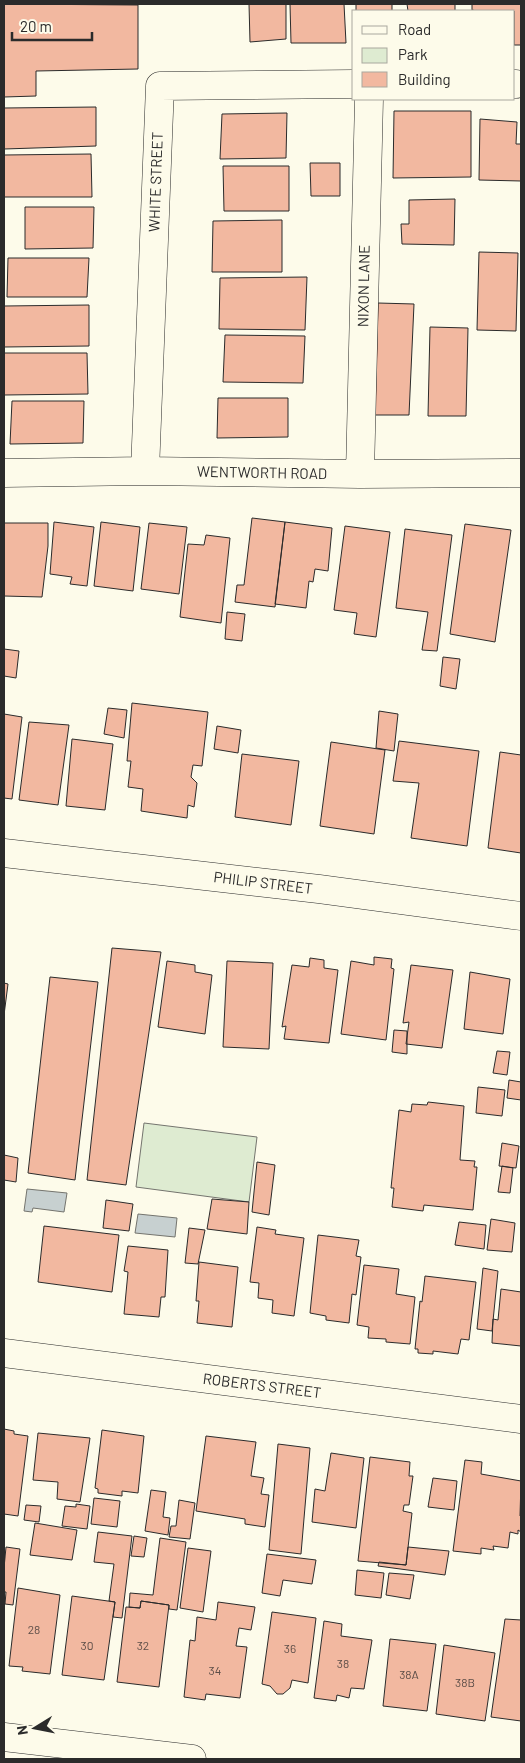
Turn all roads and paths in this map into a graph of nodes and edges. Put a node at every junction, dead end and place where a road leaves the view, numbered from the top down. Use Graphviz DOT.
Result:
graph roads {
  1 [pos="352,84"];
  2 [pos="369,100"];
  3 [pos="145,471"];
  4 [pos="4,473"];
  5 [pos="521,473"];
  6 [pos="360,474"];
  7 [pos="4,853"];
  8 [pos="521,916"];
  9 [pos="4,1353"];
  10 [pos="521,1419"];
  11 [pos="4,1737"];
  12 [pos="192,1759"];
  1 -- 3 [label="street, WHITE STREET"];
  2 -- 6 [label="street, NIXON LANE"];
  3 -- 4 [label="street, WENTWORTH ROAD"];
  3 -- 6 [label="street, WENTWORTH ROAD"];
  5 -- 6 [label="street, WENTWORTH ROAD"];
  7 -- 8 [label="street, PHILIP STREET"];
  9 -- 10 [label="street, ROBERTS STREET"];
  11 -- 12 [label="street"];
}
